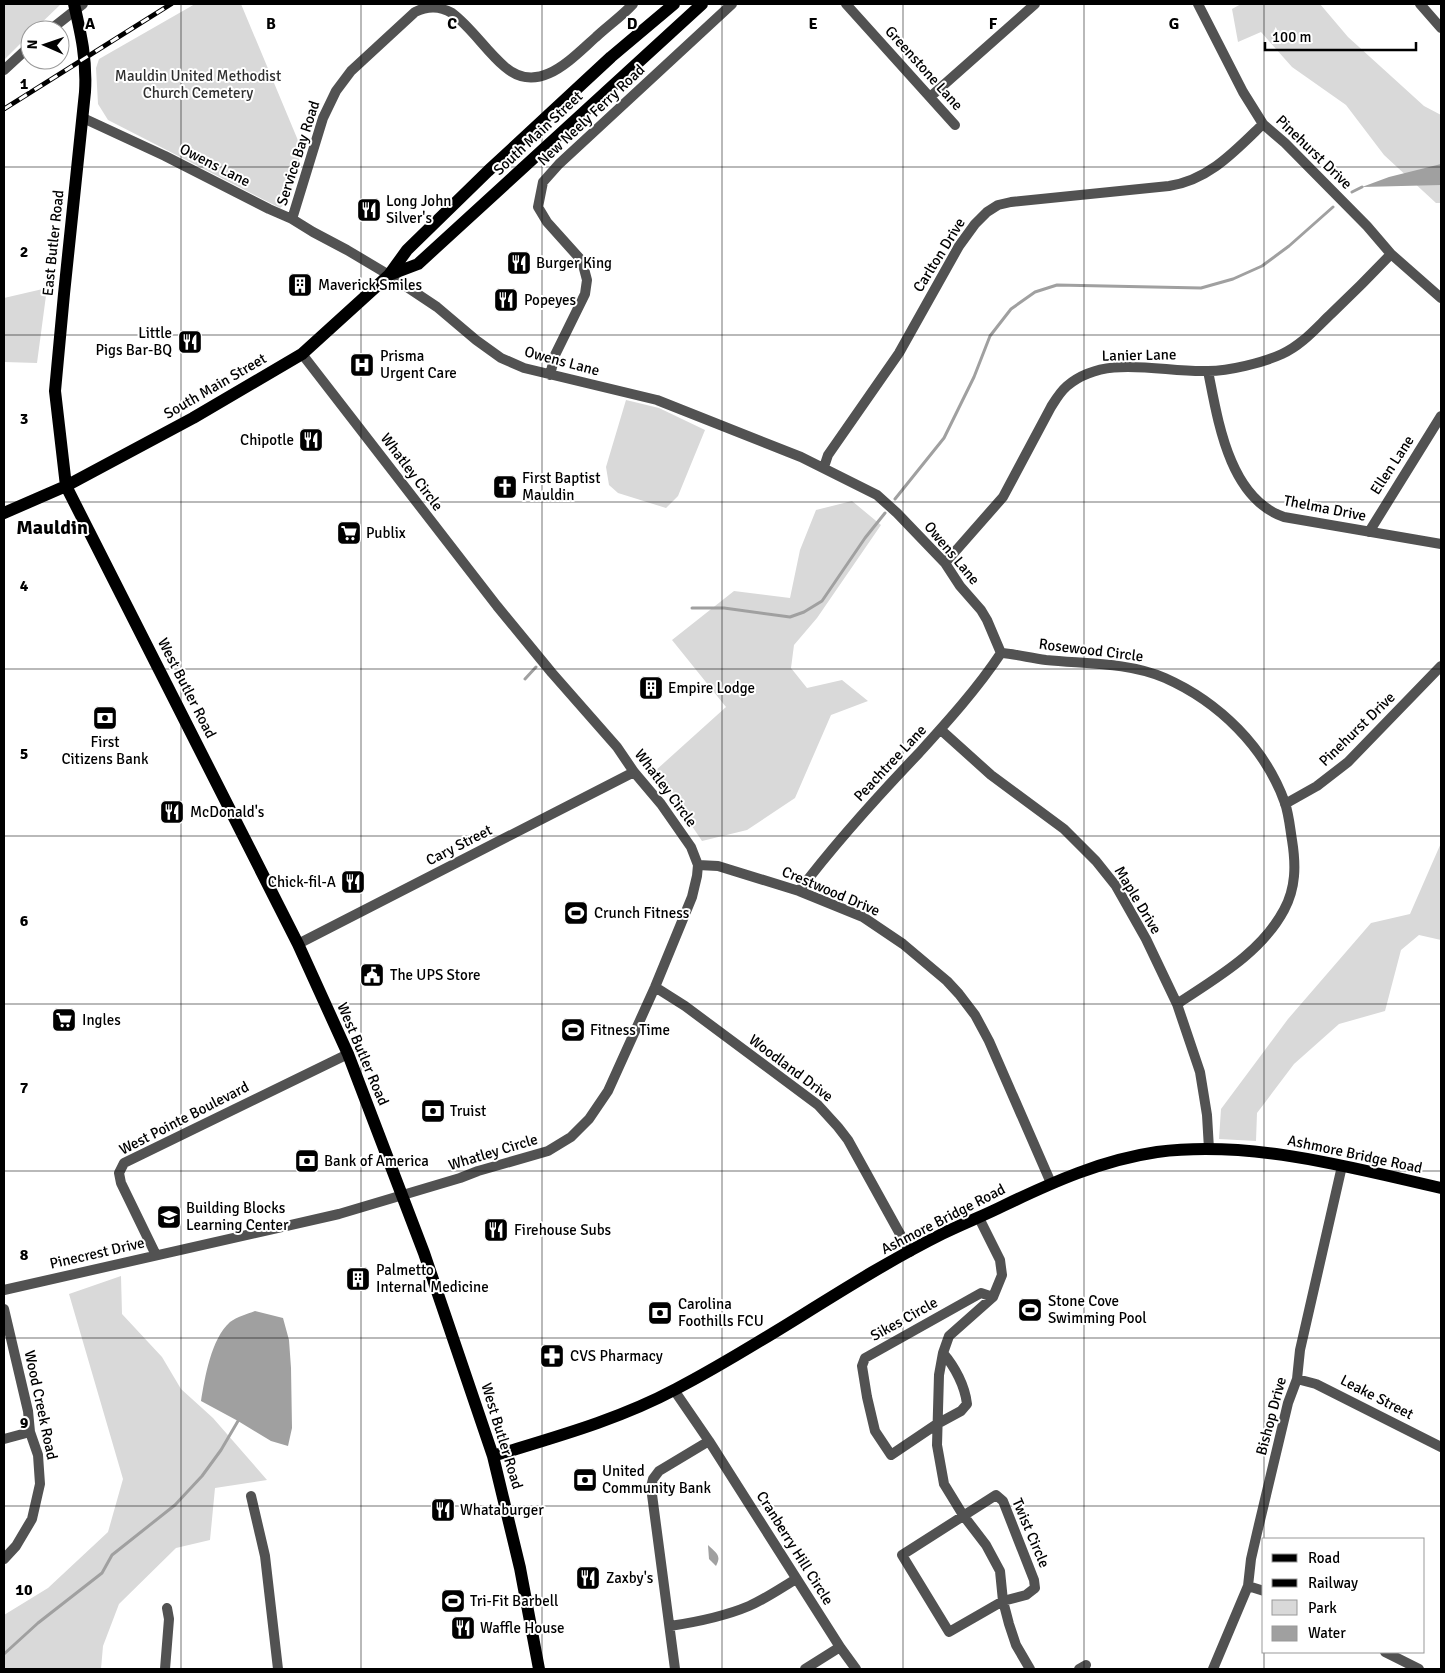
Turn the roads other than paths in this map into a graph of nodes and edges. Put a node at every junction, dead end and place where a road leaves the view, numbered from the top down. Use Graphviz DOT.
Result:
graph roads {
  1 [pos="633,4"];
  2 [pos="660,4"];
  3 [pos="674,4"];
  4 [pos="702,4"];
  5 [pos="732,4"];
  6 [pos="1035,4"];
  7 [pos="1198,4"];
  8 [pos="1420,4"];
  9 [pos="851,5"];
  10 [pos="78,6"];
  11 [pos="62,20"];
  12 [pos="1441,28"];
  13 [pos="20,55"];
  14 [pos="612,57"];
  15 [pos="4,70"];
  16 [pos="930,97"];
  17 [pos="82,118"];
  18 [pos="1263,124"];
  19 [pos="955,125"];
  20 [pos="292,219"];
  21 [pos="1392,254"];
  22 [pos="389,275"];
  23 [pos="1441,298"];
  24 [pos="302,354"];
  25 [pos="1208,371"];
  26 [pos="550,375"];
  27 [pos="1441,416"];
  28 [pos="824,467"];
  29 [pos="66,486"];
  30 [pos="4,513"];
  31 [pos="1369,532"];
  32 [pos="1441,544"];
  33 [pos="945,563"];
  34 [pos="1001,653"];
  35 [pos="1441,666"];
  36 [pos="941,730"];
  37 [pos="634,772"];
  38 [pos="1285,804"];
  39 [pos="698,865"];
  40 [pos="800,891"];
  41 [pos="298,944"];
  42 [pos="655,988"];
  43 [pos="1177,1004"];
  44 [pos="348,1054"];
  45 [pos="1209,1149"];
  46 [pos="1342,1166"];
  47 [pos="1051,1184"];
  48 [pos="1441,1188"];
  49 [pos="401,1196"];
  50 [pos="979,1218"];
  51 [pos="910,1252"];
  52 [pos="156,1255"];
  53 [pos="4,1290"];
  54 [pos="993,1297"];
  55 [pos="4,1309"];
  56 [pos="943,1354"];
  57 [pos="1297,1379"];
  58 [pos="674,1390"];
  59 [pos="937,1424"];
  60 [pos="30,1432"];
  61 [pos="4,1439"];
  62 [pos="709,1441"];
  63 [pos="1441,1447"];
  64 [pos="493,1456"];
  65 [pos="251,1496"];
  66 [pos="963,1515"];
  67 [pos="4,1559"];
  68 [pos="796,1579"];
  69 [pos="1248,1586"];
  70 [pos="1262,1590"];
  71 [pos="1003,1601"];
  72 [pos="166,1608"];
  73 [pos="670,1626"];
  74 [pos="840,1647"];
  75 [pos="1387,1653"];
  76 [pos="165,1669"];
  77 [pos="278,1669"];
  78 [pos="539,1669"];
  79 [pos="675,1669"];
  80 [pos="805,1669"];
  81 [pos="856,1669"];
  82 [pos="1030,1669"];
  83 [pos="1213,1669"];
  84 [pos="1419,1669"];
  1 -- 20 [label="street, Service Bay Road"];
  2 -- 14 [label="main road"];
  3 -- 14 [label="main road, South Main Street"];
  4 -- 22 [label="main road, South Main Street"];
  5 -- 26 [label="street, New Neely Ferry Road"];
  6 -- 16 [label="street"];
  7 -- 18 [label="street, Pinehurst Drive"];
  8 -- 12 [label="street"];
  9 -- 16 [label="street, Greenstone Lane"];
  10 -- 11 [label="street"];
  10 -- 17 [label="main road, East Butler Road"];
  13 -- 15 [label="street"];
  14 -- 22 [label="main road, South Main Street"];
  16 -- 19 [label="street, Greenstone Lane"];
  17 -- 20 [label="street, Owens Lane"];
  17 -- 29 [label="main road, East Butler Road"];
  18 -- 21 [label="street, Pinehurst Drive"];
  18 -- 28 [label="street, Carlton Drive"];
  20 -- 22 [label="street, Owens Lane"];
  21 -- 23 [label="street, Pinehurst Drive"];
  21 -- 25 [label="street, Lanier Lane"];
  22 -- 24 [label="main road, South Main Street"];
  22 -- 26 [label="street, Owens Lane"];
  24 -- 29 [label="main road, South Main Street"];
  24 -- 37 [label="street, Whatley Circle"];
  25 -- 31 [label="street, Thelma Drive"];
  25 -- 33 [label="street, Lanier Lane"];
  26 -- 28 [label="street, Owens Lane"];
  27 -- 31 [label="street, Ellen Lane"];
  28 -- 33 [label="street, Owens Lane"];
  29 -- 30 [label="main road, South Main Street"];
  29 -- 41 [label="main road, West Butler Road"];
  31 -- 32 [label="street, Thelma Drive"];
  33 -- 34 [label="street, Owens Lane"];
  34 -- 36 [label="street, Peachtree Lane"];
  34 -- 38 [label="street, Rosewood Circle"];
  35 -- 38 [label="street, Pinehurst Drive"];
  36 -- 40 [label="street, Peachtree Lane"];
  36 -- 43 [label="street, Maple Drive"];
  37 -- 39 [label="street, Whatley Circle"];
  37 -- 41 [label="street, Cary Street"];
  38 -- 43 [label="street, Rosewood Circle"];
  39 -- 40 [label="street, Crestwood Drive"];
  39 -- 42 [label="street, Whatley Circle"];
  40 -- 47 [label="street, Crestwood Drive"];
  41 -- 44 [label="main road, West Butler Road"];
  42 -- 49 [label="street, Whatley Circle"];
  42 -- 51 [label="street, Woodland Drive"];
  43 -- 45 [label="street, Maple Drive"];
  44 -- 49 [label="main road, West Butler Road"];
  44 -- 52 [label="street, West Pointe Boulevard"];
  45 -- 46 [label="main road, Ashmore Bridge Road"];
  45 -- 47 [label="main road, Ashmore Bridge Road"];
  46 -- 48 [label="main road, Ashmore Bridge Road"];
  46 -- 57 [label="street, Bishop Drive"];
  47 -- 50 [label="main road, Ashmore Bridge Road"];
  49 -- 52 [label="street, Pinecrest Drive"];
  49 -- 64 [label="main road, West Butler Road"];
  50 -- 51 [label="main road, Ashmore Bridge Road"];
  50 -- 54 [label="street"];
  51 -- 58 [label="main road, Ashmore Bridge Road"];
  52 -- 53 [label="street, Pinecrest Drive"];
  54 -- 56 [label="street"];
  54 -- 59 [label="street, Sikes Circle"];
  55 -- 60 [label="street, Wood Creek Road"];
  56 -- 59 [label="street"];
  56 -- 59 [label="street"];
  57 -- 63 [label="street, Leake Street"];
  57 -- 69 [label="street, Bishop Drive"];
  58 -- 62 [label="street, Cranberry Hill Circle"];
  58 -- 64 [label="main road, Ashmore Bridge Road"];
  59 -- 66 [label="street"];
  60 -- 61 [label="street"];
  60 -- 67 [label="street, Wood Creek Road"];
  62 -- 68 [label="street, Cranberry Hill Circle"];
  62 -- 73 [label="street"];
  64 -- 78 [label="main road, West Butler Road"];
  65 -- 77 [label="street"];
  66 -- 71 [label="street"];
  66 -- 71 [label="street, Twist Circle"];
  66 -- 71 [label="street"];
  68 -- 73 [label="street"];
  68 -- 74 [label="street, Cranberry Hill Circle"];
  69 -- 70 [label="street"];
  69 -- 83 [label="street, Bishop Drive"];
  71 -- 82 [label="street"];
  72 -- 76 [label="street"];
  73 -- 79 [label="street"];
  74 -- 80 [label="street"];
  74 -- 81 [label="street, Cranberry Hill Circle"];
  75 -- 84 [label="street"];
}
